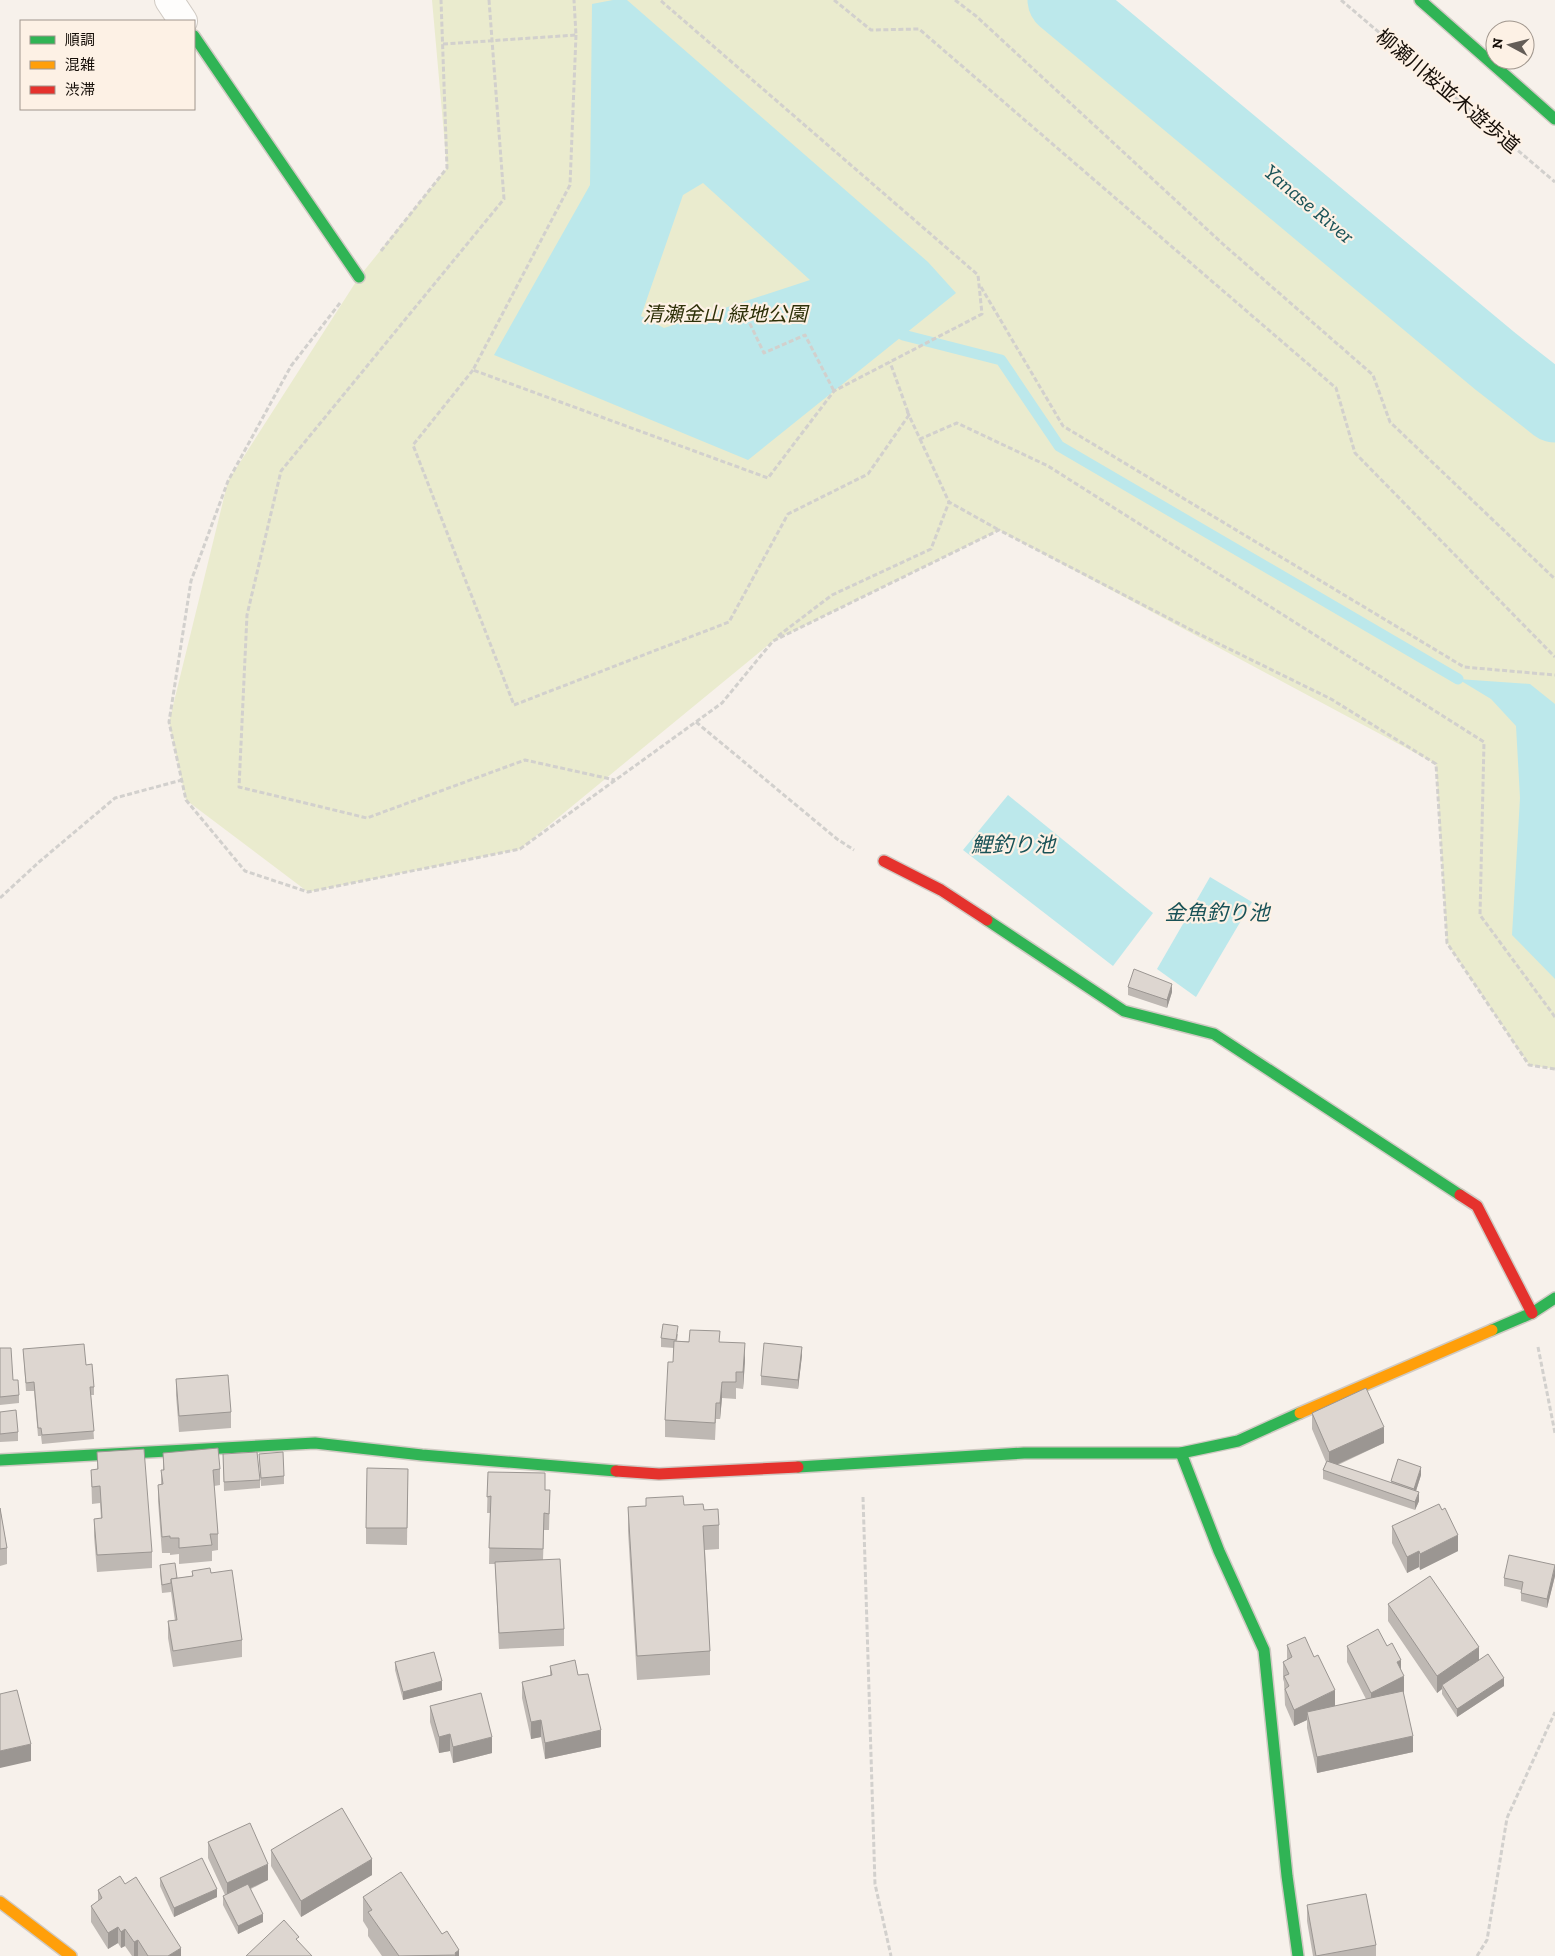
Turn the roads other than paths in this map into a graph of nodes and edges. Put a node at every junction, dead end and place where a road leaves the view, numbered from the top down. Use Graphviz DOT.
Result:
graph roads {
  1 [pos="169,0"];
  2 [pos="1420,0"];
  3 [pos="182,20"];
  4 [pos="195,37"];
  5 [pos="1555,119"];
  6 [pos="359,277"];
  7 [pos="884,860"];
  8 [pos="1555,1298"];
  9 [pos="1532,1313"];
  10 [pos="1181,1453"];
  11 [pos="0,1460"];
  12 [pos="0,1902"];
  13 [pos="70,1956"];
  14 [pos="1298,1956"];
  1 -- 3 [label="street"];
  2 -- 5 [label="street"];
  4 -- 6 [label="street"];
  7 -- 9 [label="street"];
  8 -- 9 [label="street"];
  9 -- 10 [label="street"];
  10 -- 11 [label="street"];
  10 -- 14 [label="street"];
  12 -- 13 [label="street"];
}
